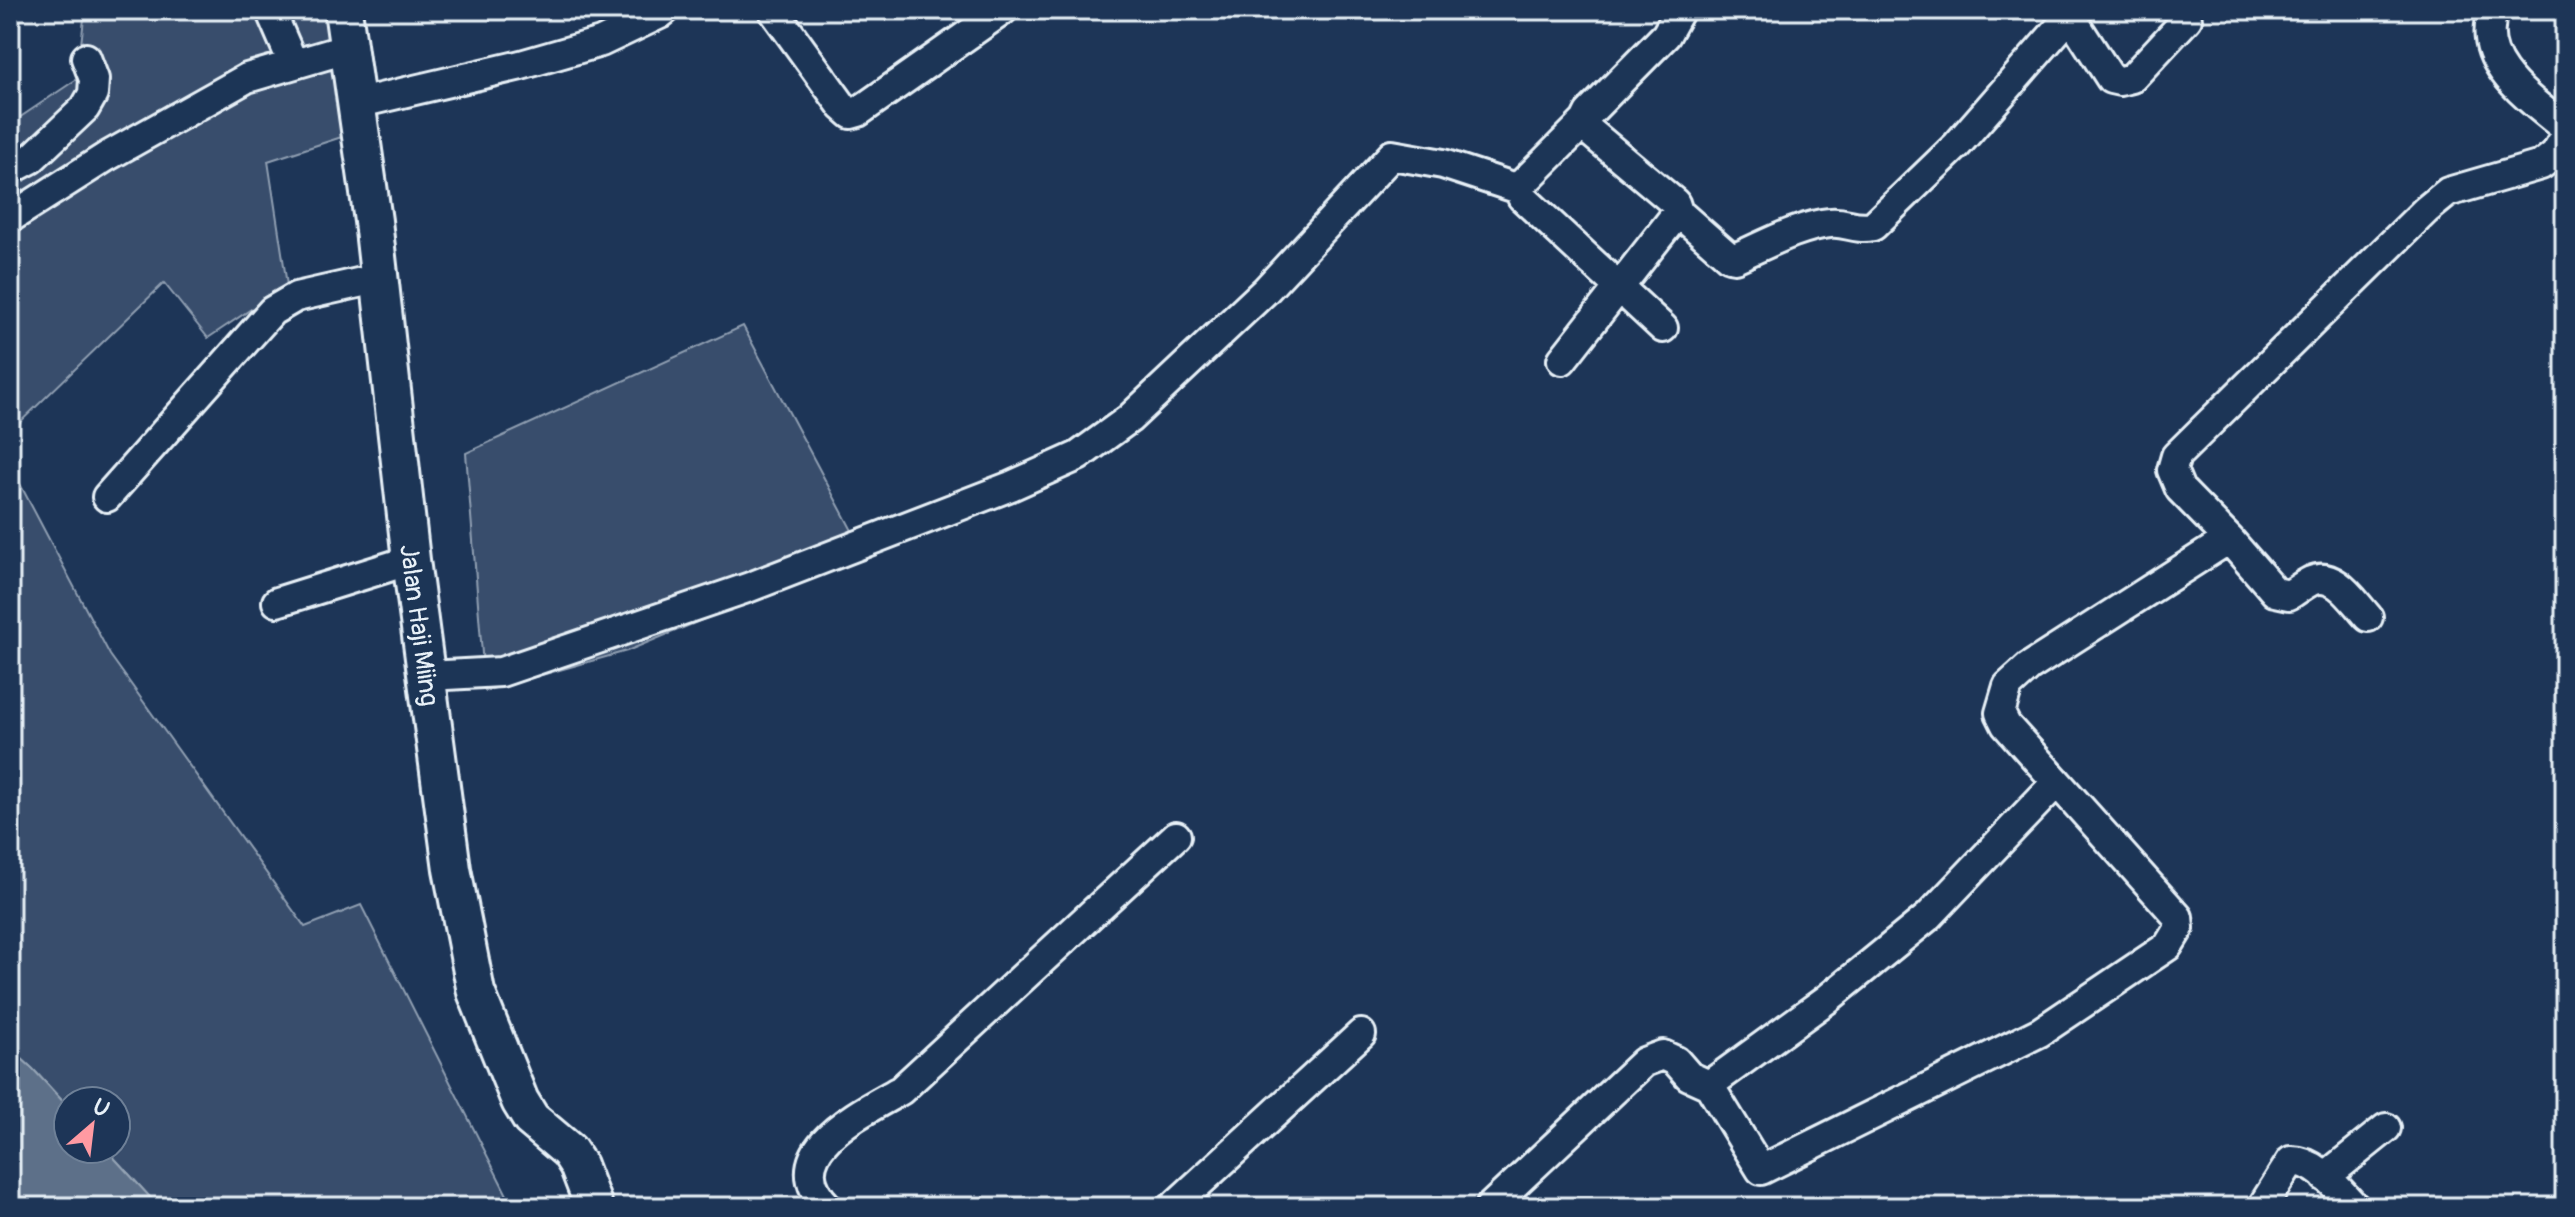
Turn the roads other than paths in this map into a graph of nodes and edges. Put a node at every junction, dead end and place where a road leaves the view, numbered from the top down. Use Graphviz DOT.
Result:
graph roads {
  1 [pos="270,10"];
  2 [pos="343,10"];
  3 [pos="665,10"];
  4 [pos="773,10"];
  5 [pos="1003,10"];
  6 [pos="1680,10"];
  7 [pos="2494,10"];
  8 [pos="2073,14"];
  9 [pos="2187,19"];
  10 [pos="346,49"];
  11 [pos="86,58"];
  12 [pos="293,63"];
  13 [pos="355,104"];
  14 [pos="1585,121"];
  15 [pos="2556,146"];
  16 [pos="10,170"];
  17 [pos="1519,189"];
  18 [pos="1678,212"];
  19 [pos="10,218"];
  20 [pos="380,278"];
  21 [pos="1620,287"];
  22 [pos="1663,328"];
  23 [pos="1562,360"];
  24 [pos="107,497"];
  25 [pos="2229,539"];
  26 [pos="411,560"];
  27 [pos="277,602"];
  28 [pos="2368,617"];
  29 [pos="428,676"];
  30 [pos="2054,780"];
  31 [pos="1176,836"];
  32 [pos="1361,1034"];
  33 [pos="1709,1085"];
  34 [pos="2386,1128"];
  35 [pos="2325,1177"];
  36 [pos="594,1207"];
  37 [pos="828,1207"];
  38 [pos="1173,1207"];
  39 [pos="1490,1207"];
  40 [pos="2262,1207"];
  41 [pos="2355,1207"];
  1 -- 12 [label="street"];
  2 -- 10 [label="main road, Jalan Haji Miing"];
  3 -- 13 [label="street"];
  4 -- 5 [label="street"];
  6 -- 14 [label="street"];
  7 -- 15 [label="street"];
  8 -- 9 [label="street"];
  8 -- 18 [label="street"];
  10 -- 12 [label="street"];
  10 -- 13 [label="main road, Jalan Haji Miing"];
  11 -- 16 [label="street"];
  12 -- 19 [label="street"];
  13 -- 20 [label="main road, Jalan Haji Miing"];
  14 -- 17 [label="street"];
  14 -- 18 [label="street"];
  15 -- 25 [label="street"];
  17 -- 21 [label="street"];
  17 -- 29 [label="street"];
  18 -- 21 [label="street"];
  20 -- 24 [label="street"];
  20 -- 26 [label="main road, Jalan Haji Miing"];
  21 -- 22 [label="street"];
  21 -- 23 [label="street"];
  25 -- 28 [label="street"];
  25 -- 30 [label="street"];
  26 -- 27 [label="street"];
  26 -- 29 [label="main road, Jalan Haji Miing"];
  29 -- 36 [label="main road, Jalan Haji Miing"];
  30 -- 33 [label="street"];
  30 -- 33 [label="street"];
  31 -- 37 [label="street"];
  32 -- 38 [label="street"];
  33 -- 39 [label="street"];
  34 -- 35 [label="street"];
  35 -- 40 [label="street"];
  35 -- 41 [label="street"];
}
